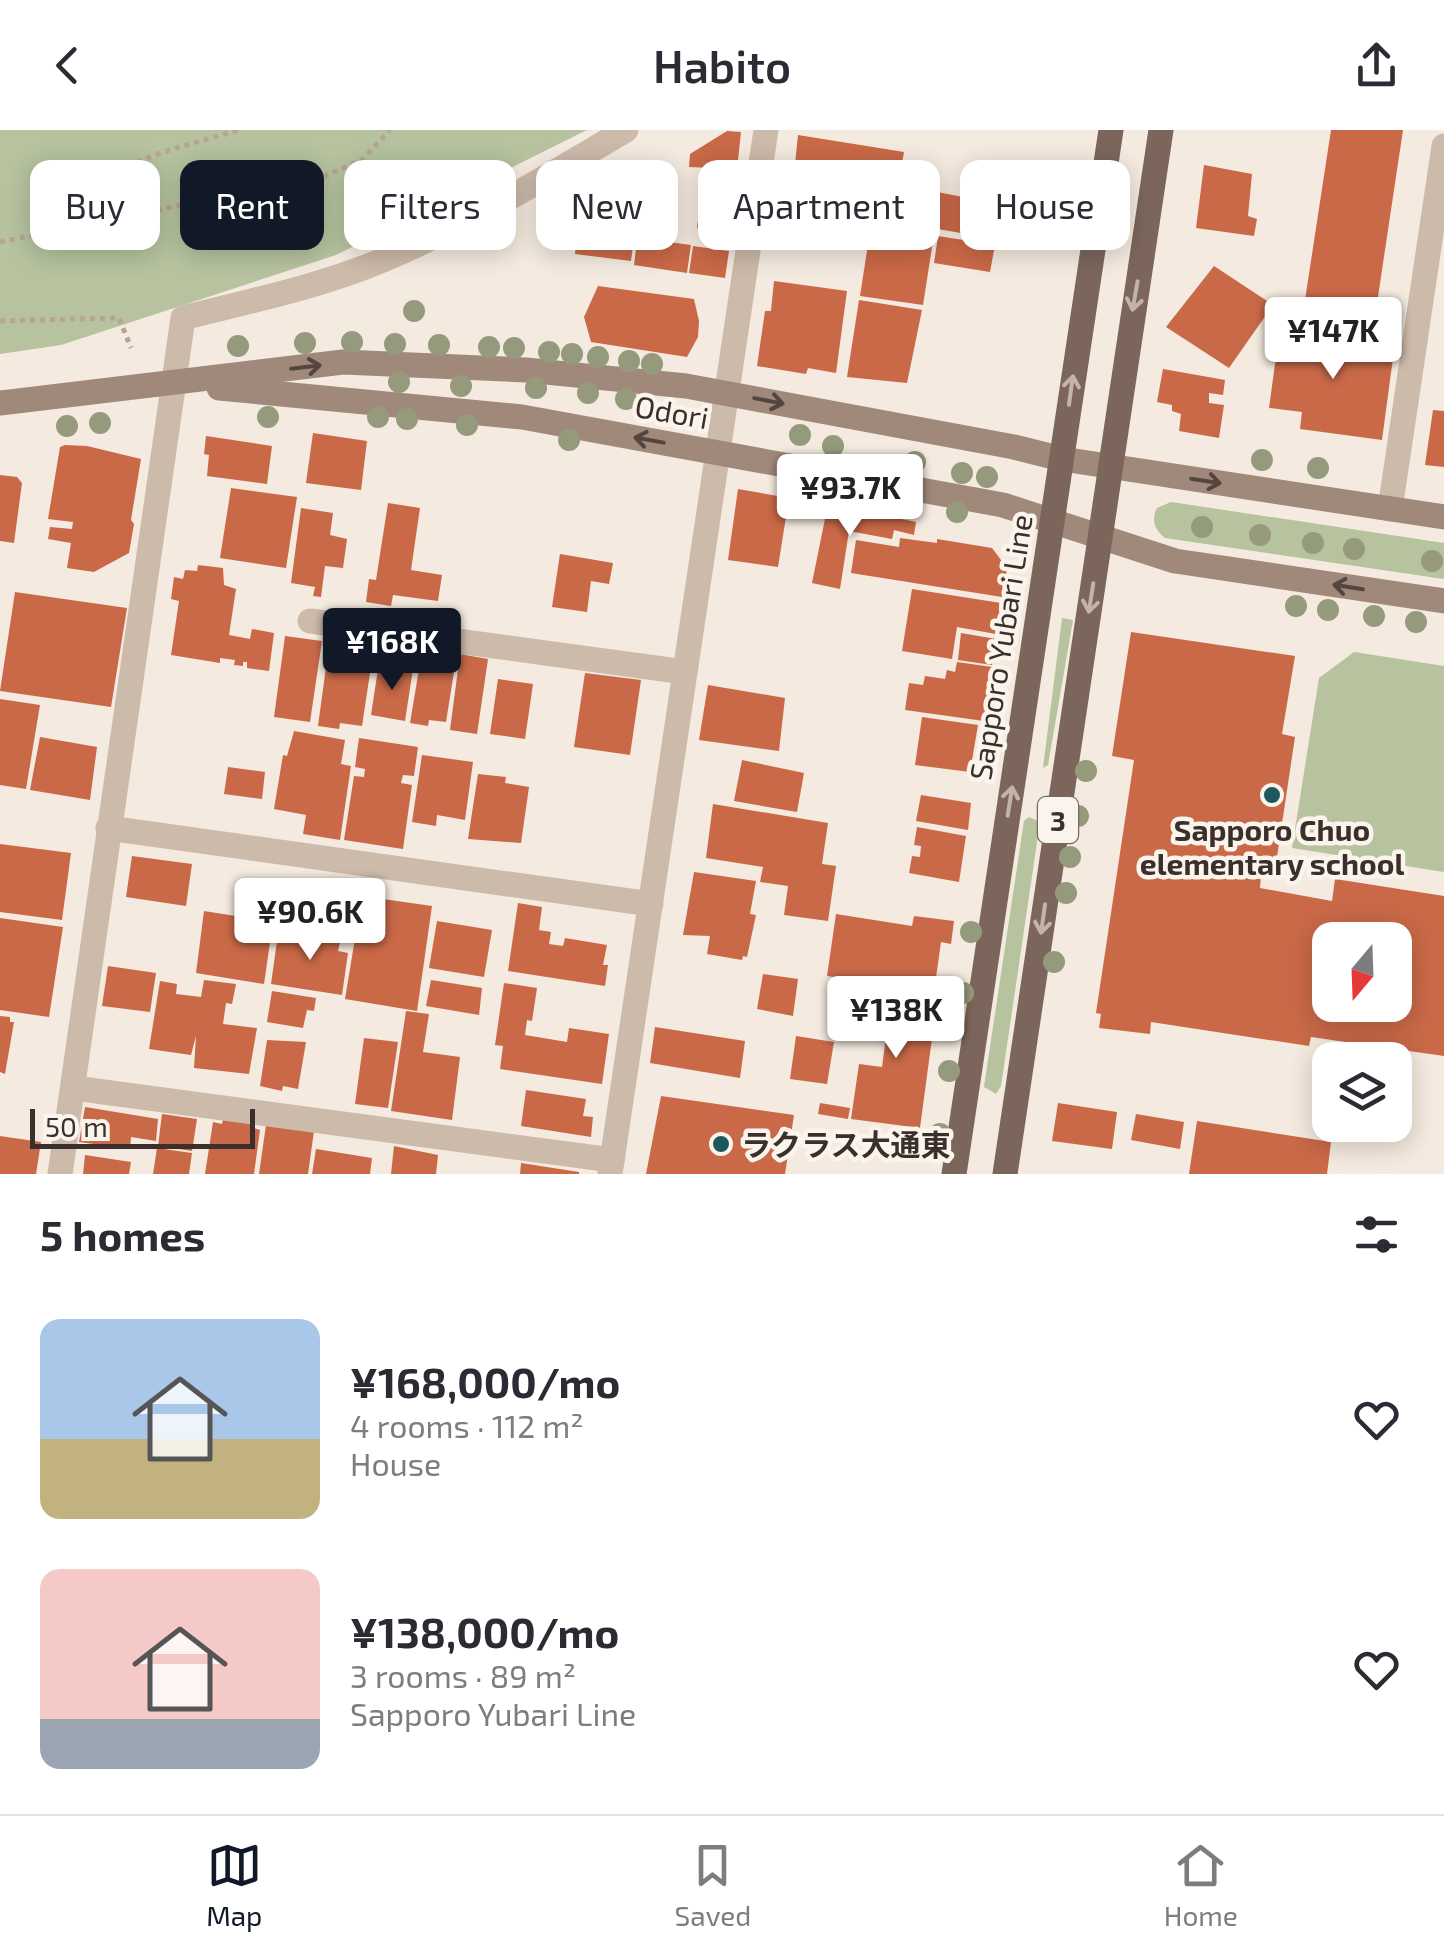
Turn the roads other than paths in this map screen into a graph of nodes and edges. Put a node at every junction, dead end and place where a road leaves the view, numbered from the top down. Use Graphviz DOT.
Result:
graph roads {
  1 [pos="626,130"];
  2 [pos="766,130"];
  3 [pos="1111,130"];
  4 [pos="1160,130"];
  5 [pos="1444,146"];
  6 [pos="175,384"];
  7 [pos="728,393"];
  8 [pos="0,403"];
  9 [pos="718,452"];
  10 [pos="1062,459"];
  11 [pos="1110,467"];
  12 [pos="1390,509"];
  13 [pos="1444,517"];
  14 [pos="1053,521"];
  15 [pos="1100,536"];
  16 [pos="1444,602"];
  17 [pos="310,620"];
  18 [pos="685,672"];
  19 [pos="108,828"];
  20 [pos="650,904"];
  21 [pos="74,1088"];
  22 [pos="611,1167"];
  23 [pos="60,1174"];
  24 [pos="954,1174"];
  25 [pos="1005,1174"];
  1 -- 6 [label="street"];
  2 -- 7 [label="street"];
  10 -- 3 [label="main road, Sapporo Yubari Line / 3, one-way"];
  4 -- 11 [label="main road, 3, one-way"];
  5 -- 12 [label="street"];
  6 -- 7 [label="street, Odori, one-way"];
  6 -- 8 [label="street, Odori"];
  9 -- 6 [label="street, Odori, one-way"];
  6 -- 19 [label="street"];
  7 -- 9 [label="street"];
  7 -- 10 [label="street, Odori, one-way"];
  9 -- 14 [label="street, Odori"];
  9 -- 18 [label="street"];
  10 -- 11 [label="street, Odori"];
  10 -- 14 [label="main road, Sapporo Yubari Line / 3"];
  11 -- 12 [label="street, Odori, one-way"];
  11 -- 15 [label="main road, 3"];
  12 -- 13 [label="street, Odori"];
  14 -- 15 [label="street, Odori"];
  24 -- 14 [label="main road, Sapporo Yubari Line / 3, one-way"];
  16 -- 15 [label="street, Odori, one-way"];
  15 -- 25 [label="main road, 3, one-way"];
  17 -- 18 [label="street"];
  18 -- 20 [label="street"];
  19 -- 20 [label="street"];
  19 -- 21 [label="street"];
  20 -- 22 [label="street"];
  21 -- 22 [label="street"];
  21 -- 23 [label="street"];
}
